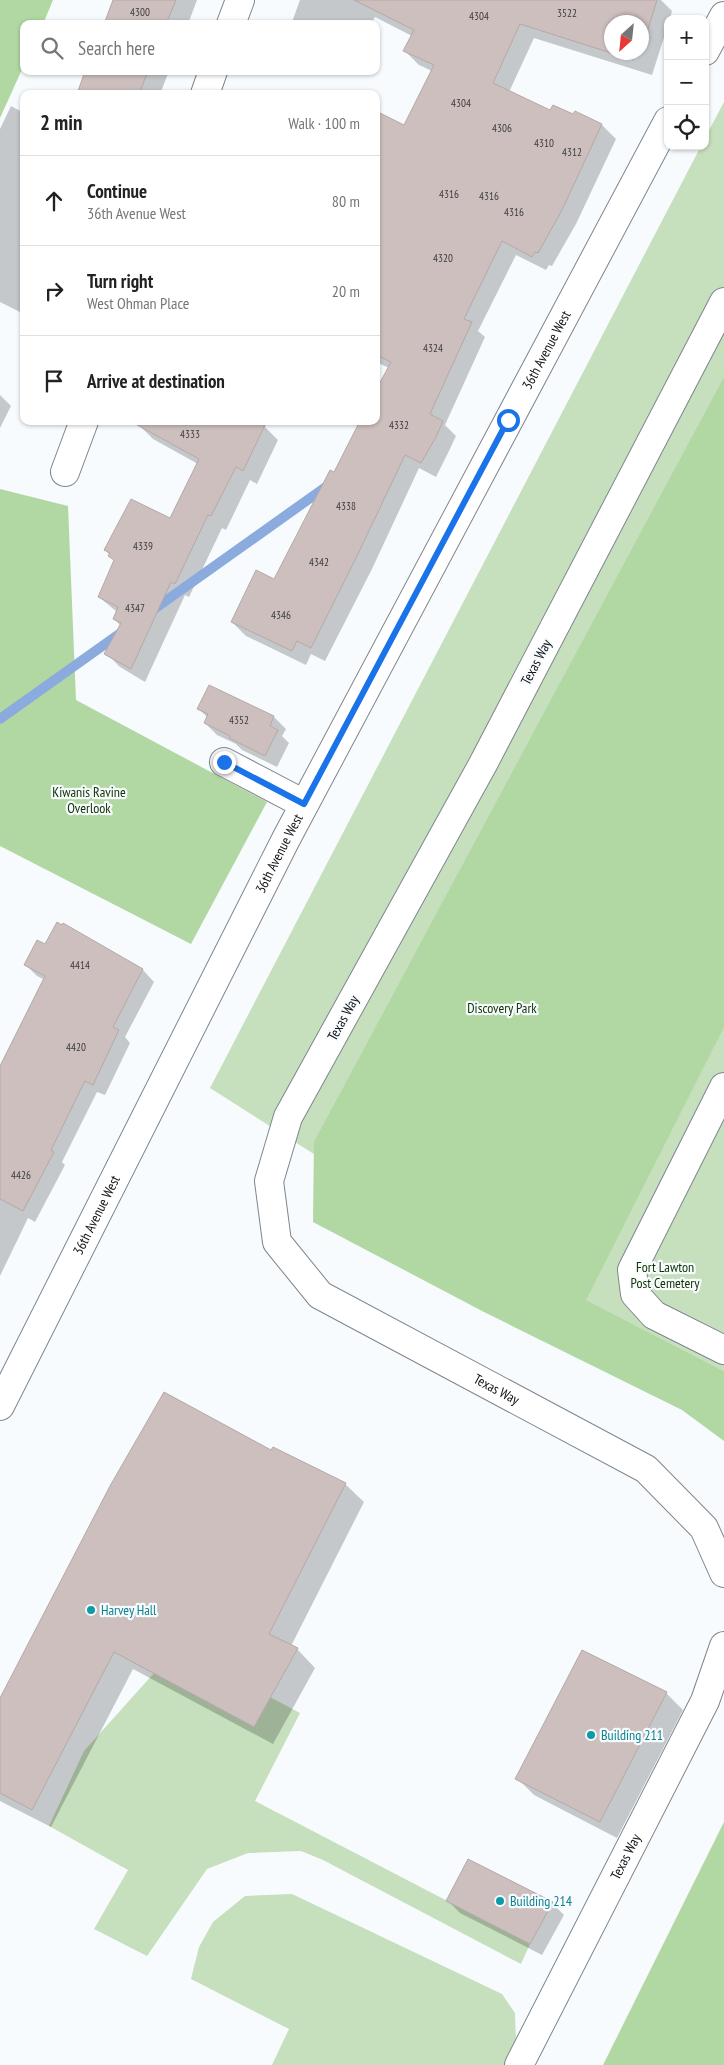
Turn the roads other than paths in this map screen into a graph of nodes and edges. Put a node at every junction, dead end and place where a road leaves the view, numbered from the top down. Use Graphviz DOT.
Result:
graph roads {
  1 [pos="240,0"];
  2 [pos="724,16"];
  3 [pos="232,20"];
  4 [pos="709,44"];
  5 [pos="212,75"];
  6 [pos="206,90"];
  7 [pos="664,129"];
  8 [pos="724,302"];
  9 [pos="83,425"];
  10 [pos="65,472"];
  11 [pos="224,762"];
  12 [pos="304,804"];
  13 [pos="724,1087"];
  14 [pos="724,1350"];
  15 [pos="0,1406"];
  16 [pos="724,1573"];
  17 [pos="724,1646"];
  18 [pos="519,2065"];
  1 -- 3 [label="street"];
  2 -- 4 [label="street"];
  5 -- 6 [label="street"];
  7 -- 12 [label="street, 36th Avenue West"];
  8 -- 16 [label="street, Texas Way"];
  9 -- 10 [label="street"];
  11 -- 12 [label="street"];
  12 -- 15 [label="street, 36th Avenue West"];
  13 -- 14 [label="street"];
  17 -- 18 [label="street, Texas Way"];
}
